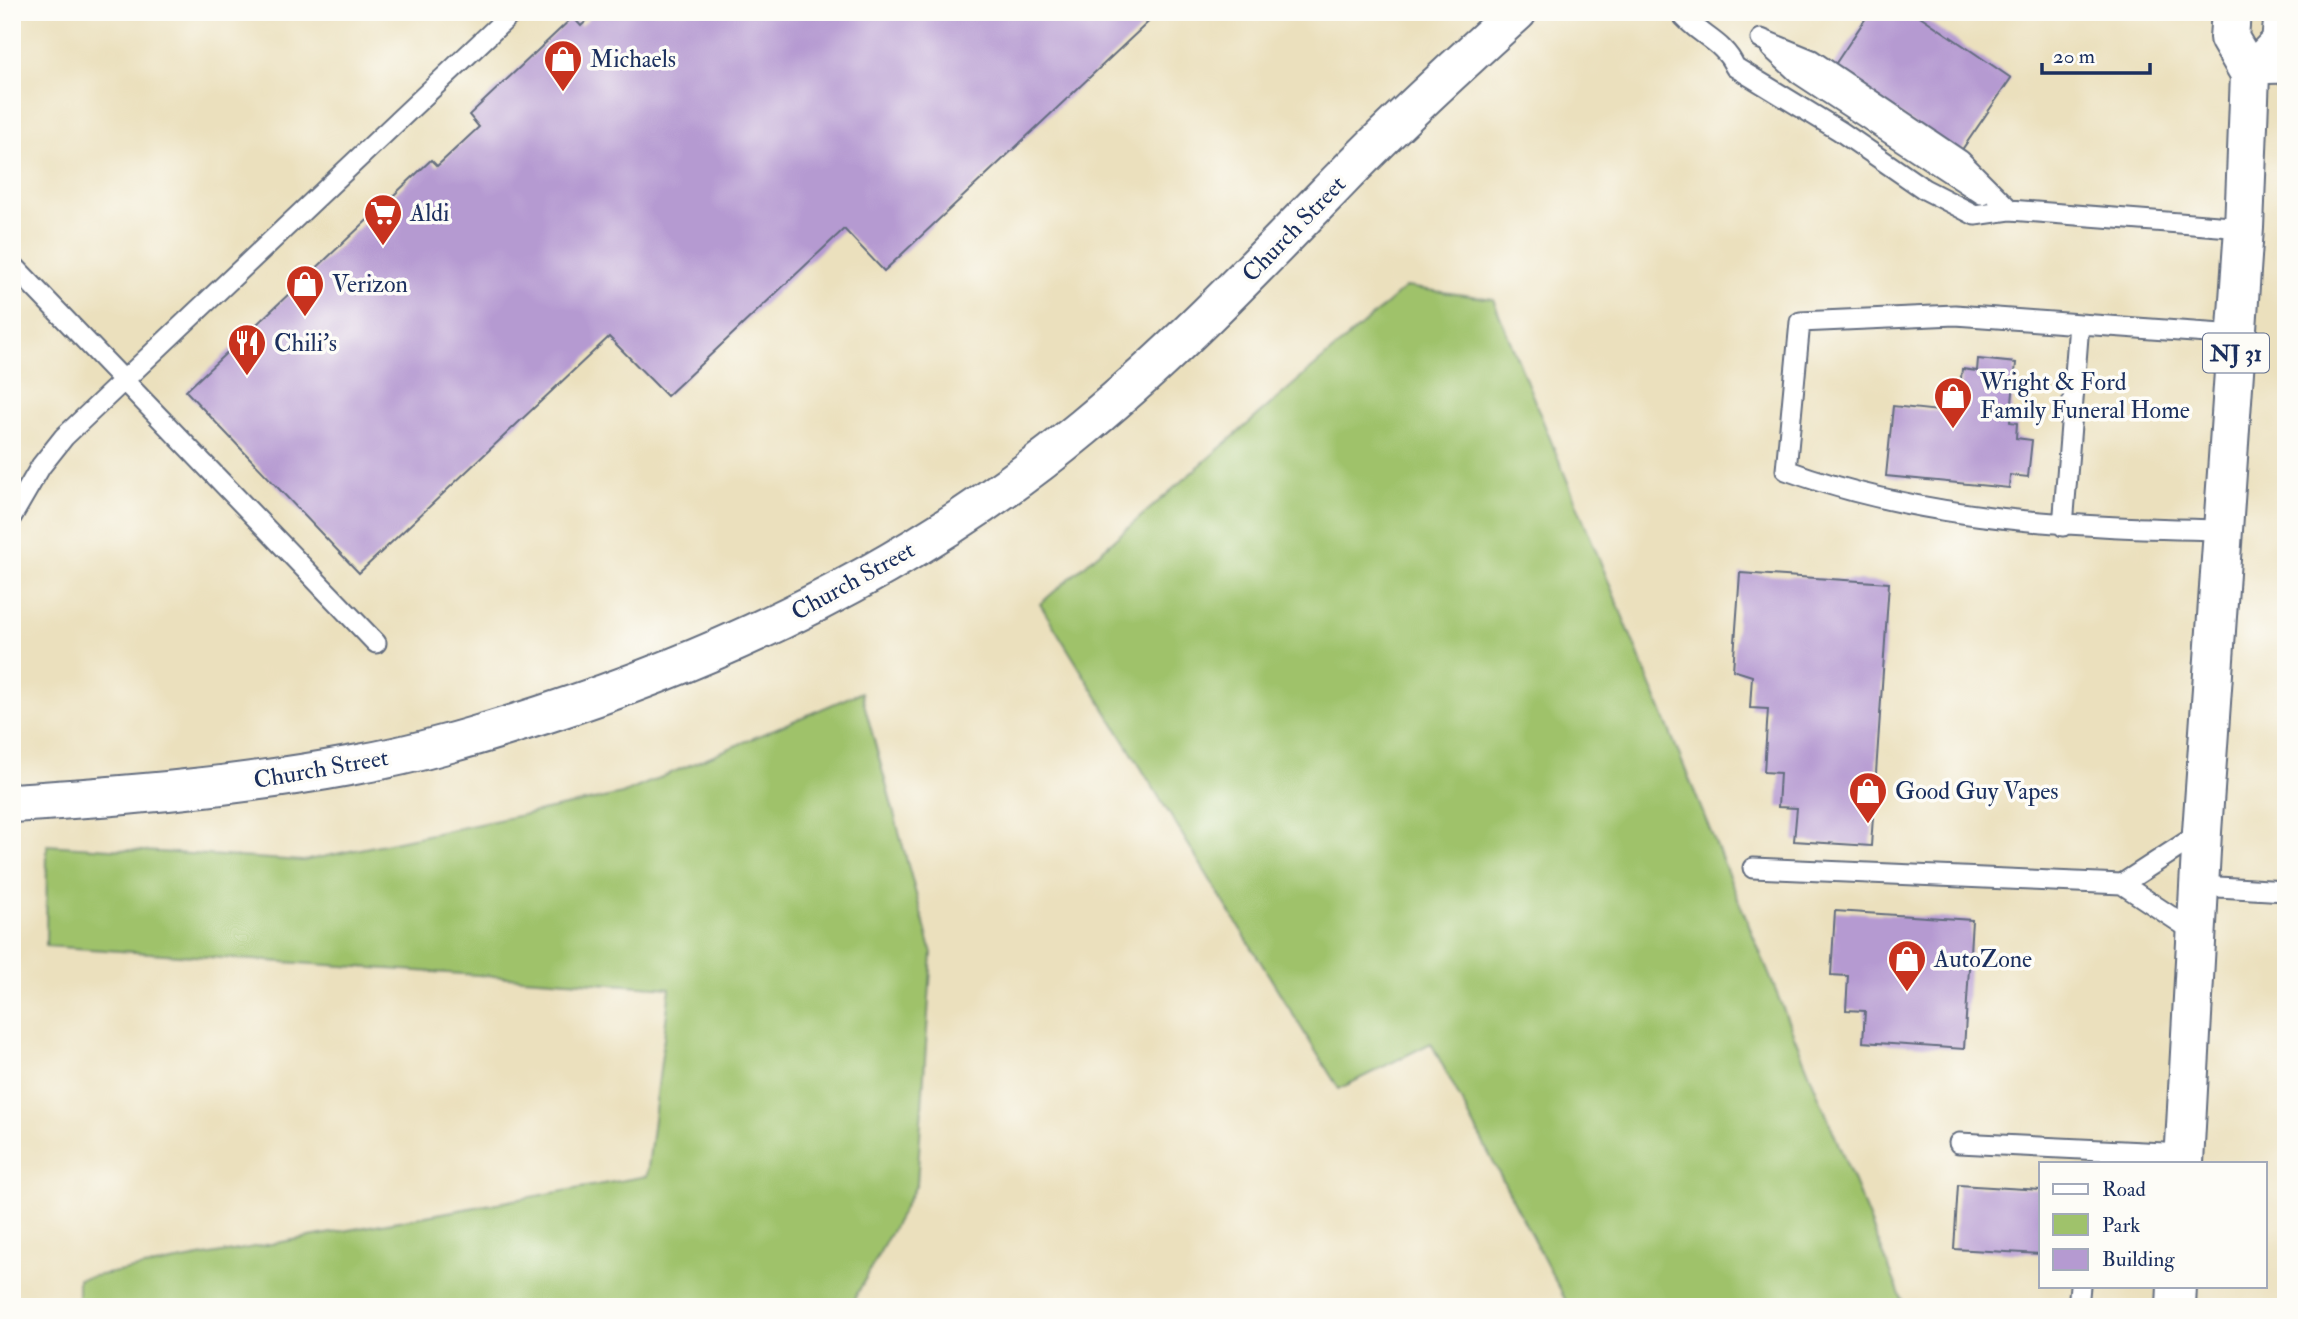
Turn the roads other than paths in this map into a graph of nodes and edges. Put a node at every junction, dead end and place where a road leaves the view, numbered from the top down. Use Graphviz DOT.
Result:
graph roads {
  1 [pos="513,12"];
  2 [pos="1517,12"];
  3 [pos="1680,12"];
  4 [pos="2231,12"];
  5 [pos="2284,12"];
  6 [pos="1761,39"];
  7 [pos="2268,74"];
  8 [pos="2010,210"];
  9 [pos="2244,228"];
  10 [pos="12,264"];
  11 [pos="2078,324"];
  12 [pos="2236,335"];
  13 [pos="124,380"];
  14 [pos="12,516"];
  15 [pos="2063,526"];
  16 [pos="2225,530"];
  17 [pos="376,643"];
  18 [pos="12,803"];
  19 [pos="2202,832"];
  20 [pos="1754,868"];
  21 [pos="2122,884"];
  22 [pos="2201,886"];
  23 [pos="2286,891"];
  24 [pos="2199,935"];
  25 [pos="1959,1143"];
  26 [pos="2110,1156"];
  27 [pos="2184,1158"];
  28 [pos="2080,1288"];
  29 [pos="2177,1288"];
  30 [pos="2078,1307"];
  31 [pos="2176,1307"];
  1 -- 13 [label="lane"];
  2 -- 18 [label="main road, Church Street"];
  3 -- 8 [label="lane"];
  4 -- 7 [label="main road"];
  5 -- 7 [label="main road"];
  6 -- 8 [label="lane"];
  7 -- 9 [label="main road, NJ 31 / NJ 31"];
  8 -- 9 [label="lane"];
  9 -- 12 [label="main road, NJ 31 / NJ 31"];
  10 -- 13 [label="lane"];
  11 -- 12 [label="lane"];
  11 -- 15 [label="lane"];
  11 -- 15 [label="lane"];
  12 -- 16 [label="main road, NJ 31 / NJ 31"];
  13 -- 14 [label="lane"];
  13 -- 17 [label="lane"];
  15 -- 16 [label="lane"];
  16 -- 19 [label="main road, NJ 31 / NJ 31"];
  19 -- 21 [label="lane"];
  19 -- 22 [label="main road, NJ 31"];
  20 -- 21 [label="lane"];
  21 -- 24 [label="lane"];
  22 -- 23 [label="lane"];
  22 -- 24 [label="main road, NJ 31"];
  24 -- 27 [label="main road, NJ 31"];
  25 -- 26 [label="lane"];
  26 -- 27 [label="lane"];
  28 -- 30 [label="lane"];
  29 -- 31 [label="main road"];
}
